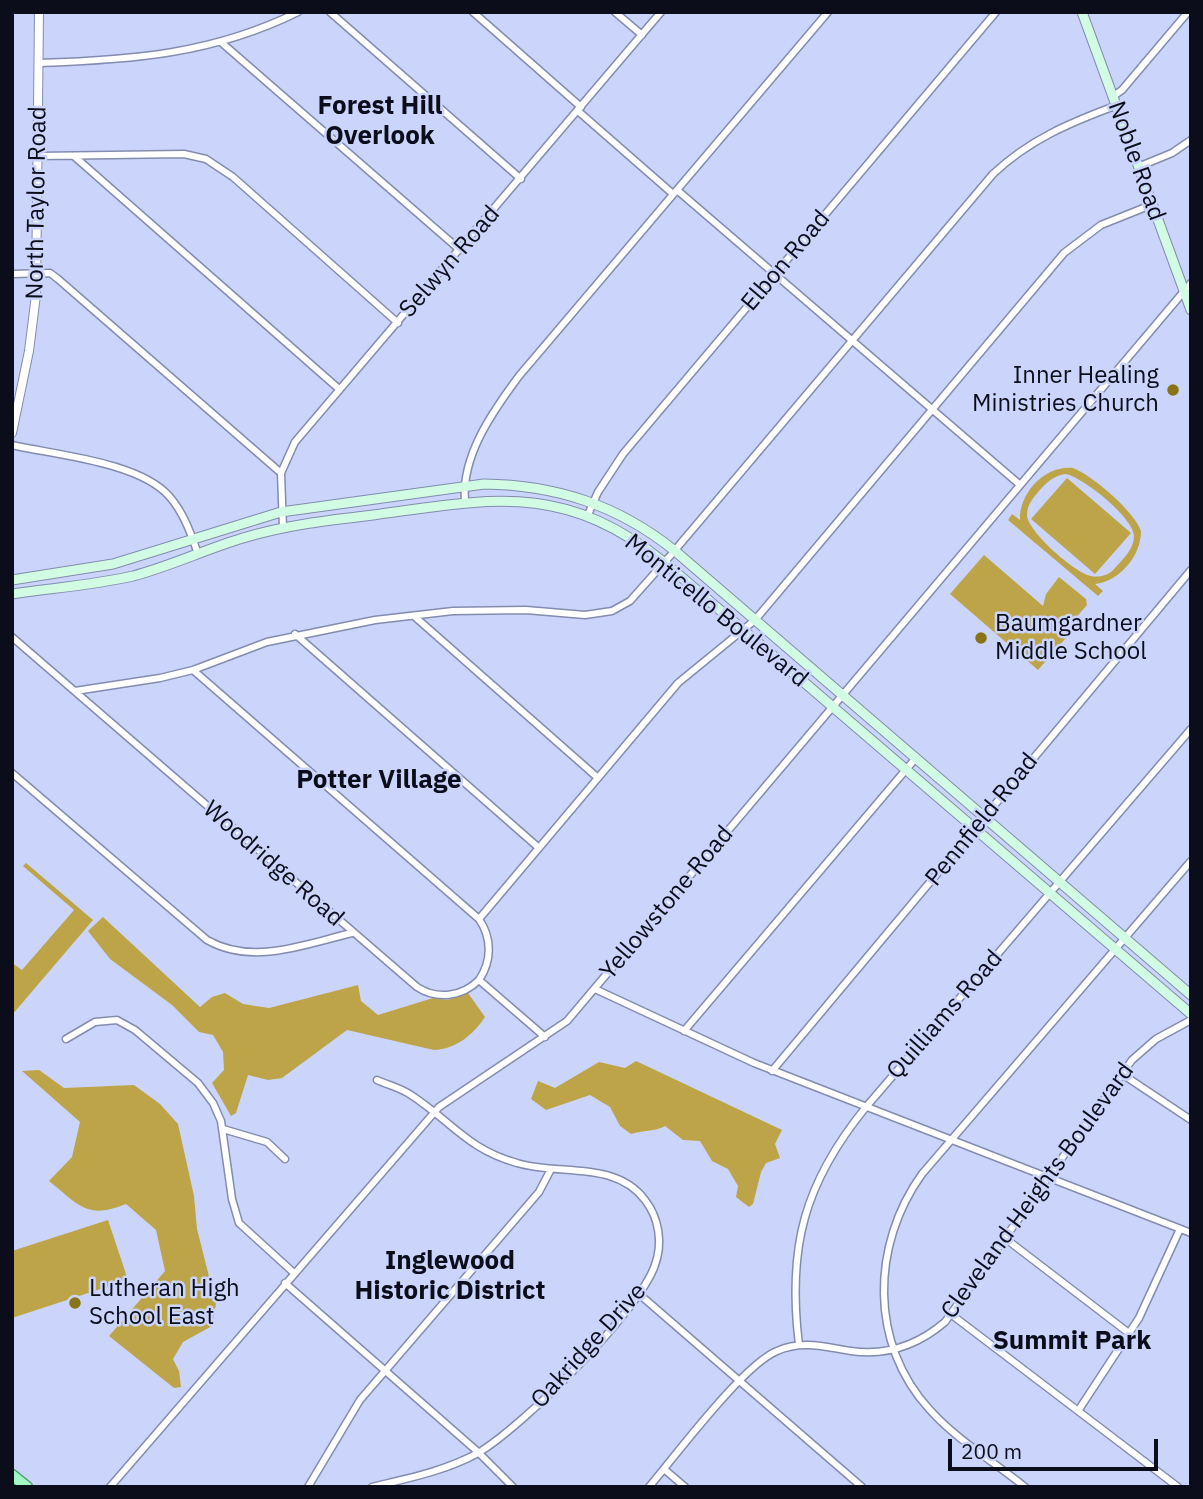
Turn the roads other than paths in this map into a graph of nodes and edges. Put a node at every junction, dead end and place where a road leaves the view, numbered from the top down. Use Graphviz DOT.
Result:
graph roads {
  1 [pos="39,12"];
  2 [pos="298,12"];
  3 [pos="330,12"];
  4 [pos="473,12"];
  5 [pos="615,12"];
  6 [pos="661,12"];
  7 [pos="828,12"];
  8 [pos="996,12"];
  9 [pos="1082,12"];
  10 [pos="1188,12"];
  11 [pos="642,35"];
  12 [pos="222,43"];
  13 [pos="39,63"];
  14 [pos="1113,102"];
  15 [pos="580,109"];
  16 [pos="1191,141"];
  17 [pos="38,156"];
  18 [pos="75,157"];
  19 [pos="1138,167"];
  20 [pos="521,179"];
  21 [pos="675,192"];
  22 [pos="1151,205"];
  23 [pos="460,250"];
  24 [pos="12,274"];
  25 [pos="37,274"];
  26 [pos="775,274"];
  27 [pos="1187,286"];
  28 [pos="1191,310"];
  29 [pos="398,323"];
  30 [pos="852,340"];
  31 [pos="339,389"];
  32 [pos="932,409"];
  33 [pos="12,433"];
  34 [pos="12,445"];
  35 [pos="281,473"];
  36 [pos="1019,484"];
  37 [pos="464,486"];
  38 [pos="465,502"];
  39 [pos="593,502"];
  40 [pos="281,512"];
  41 [pos="587,517"];
  42 [pos="284,528"];
  43 [pos="192,539"];
  44 [pos="198,554"];
  45 [pos="670,557"];
  46 [pos="1191,570"];
  47 [pos="12,580"];
  48 [pos="12,594"];
  49 [pos="414,616"];
  50 [pos="749,625"];
  51 [pos="295,634"];
  52 [pos="12,637"];
  53 [pos="193,670"];
  54 [pos="75,691"];
  55 [pos="842,695"];
  56 [pos="832,707"];
  57 [pos="1191,729"];
  58 [pos="915,758"];
  59 [pos="905,771"];
  60 [pos="12,773"];
  61 [pos="598,778"];
  62 [pos="983,817"];
  63 [pos="975,831"];
  64 [pos="538,848"];
  65 [pos="1191,861"];
  66 [pos="1059,882"];
  67 [pos="1048,894"];
  68 [pos="479,919"];
  69 [pos="352,933"];
  70 [pos="1124,939"];
  71 [pos="1114,951"];
  72 [pos="479,980"];
  73 [pos="595,989"];
  74 [pos="1191,995"];
  75 [pos="1191,1014"];
  76 [pos="1191,1020"];
  77 [pos="684,1031"];
  78 [pos="545,1037"];
  79 [pos="66,1039"];
  80 [pos="772,1071"];
  81 [pos="1122,1074"];
  82 [pos="377,1080"];
  83 [pos="866,1107"];
  84 [pos="432,1114"];
  85 [pos="1191,1121"];
  86 [pos="223,1129"];
  87 [pos="952,1140"];
  88 [pos="285,1159"];
  89 [pos="550,1171"];
  90 [pos="1049,1178"];
  91 [pos="1180,1229"];
  92 [pos="1191,1233"];
  93 [pos="1006,1239"];
  94 [pos="294,1273"];
  95 [pos="285,1283"];
  96 [pos="639,1294"];
  97 [pos="952,1315"];
  98 [pos="1130,1334"];
  99 [pos="799,1345"];
  100 [pos="894,1350"];
  101 [pos="384,1370"];
  102 [pos="740,1381"];
  103 [pos="1078,1411"];
  104 [pos="478,1452"];
  105 [pos="664,1469"];
  106 [pos="12,1475"];
  107 [pos="27,1487"];
  108 [pos="110,1487"];
  109 [pos="307,1487"];
  110 [pos="372,1487"];
  111 [pos="513,1487"];
  112 [pos="649,1487"];
  113 [pos="685,1487"];
  114 [pos="862,1487"];
  115 [pos="1026,1487"];
  116 [pos="1178,1487"];
  1 -- 13 [label="street, North Taylor Road"];
  2 -- 12 [label="street"];
  3 -- 20 [label="street"];
  4 -- 15 [label="street"];
  5 -- 11 [label="street"];
  6 -- 11 [label="street, Selwyn Road"];
  7 -- 21 [label="street"];
  8 -- 26 [label="street, Elbon Road"];
  9 -- 14 [label="main road, Noble Road"];
  10 -- 14 [label="street"];
  11 -- 15 [label="street, Selwyn Road"];
  12 -- 13 [label="street"];
  12 -- 23 [label="street"];
  13 -- 17 [label="street, North Taylor Road"];
  14 -- 19 [label="main road, Noble Road"];
  14 -- 30 [label="street"];
  15 -- 20 [label="street, Selwyn Road"];
  15 -- 21 [label="street"];
  16 -- 19 [label="street"];
  17 -- 18 [label="street"];
  17 -- 25 [label="street, North Taylor Road"];
  18 -- 29 [label="street"];
  18 -- 31 [label="street"];
  19 -- 22 [label="main road, Noble Road"];
  20 -- 23 [label="street, Selwyn Road"];
  21 -- 26 [label="street"];
  21 -- 37 [label="street"];
  22 -- 27 [label="main road, Noble Road"];
  22 -- 32 [label="street"];
  23 -- 29 [label="street, Selwyn Road"];
  24 -- 25 [label="street"];
  25 -- 33 [label="street, North Taylor Road"];
  25 -- 35 [label="street"];
  26 -- 30 [label="street"];
  26 -- 39 [label="street, Elbon Road"];
  27 -- 28 [label="main road, Noble Road"];
  27 -- 36 [label="street, Yellowstone Road"];
  29 -- 31 [label="street, Selwyn Road"];
  30 -- 32 [label="street"];
  30 -- 45 [label="street"];
  31 -- 35 [label="street, Selwyn Road"];
  32 -- 36 [label="street"];
  32 -- 50 [label="street"];
  34 -- 43 [label="street"];
  35 -- 40 [label="street, Selwyn Road"];
  36 -- 55 [label="street, Yellowstone Road"];
  37 -- 38 [label="street"];
  37 -- 39 [label="main road, Monticello Boulevard"];
  37 -- 40 [label="main road, Monticello Boulevard"];
  38 -- 41 [label="main road, Monticello Boulevard"];
  38 -- 42 [label="main road, Monticello Boulevard"];
  39 -- 41 [label="street, Elbon Road"];
  39 -- 45 [label="main road, Monticello Boulevard"];
  40 -- 42 [label="street, Selwyn Road"];
  40 -- 43 [label="main road, Monticello Boulevard"];
  41 -- 45 [label="main road, Monticello Boulevard"];
  42 -- 44 [label="main road, Monticello Boulevard"];
  43 -- 44 [label="street"];
  43 -- 47 [label="main road, Monticello Boulevard"];
  44 -- 48 [label="main road, Monticello Boulevard"];
  45 -- 49 [label="street"];
  45 -- 50 [label="main road, Monticello Boulevard"];
  45 -- 50 [label="main road, Monticello Boulevard"];
  46 -- 62 [label="street, Pennfield Road"];
  49 -- 51 [label="street"];
  49 -- 61 [label="street"];
  50 -- 55 [label="main road, Monticello Boulevard"];
  50 -- 56 [label="main road, Monticello Boulevard"];
  50 -- 61 [label="street"];
  51 -- 53 [label="street"];
  51 -- 64 [label="street"];
  52 -- 54 [label="street, Woodridge Road"];
  53 -- 54 [label="street"];
  53 -- 68 [label="street"];
  54 -- 69 [label="street, Woodridge Road"];
  55 -- 56 [label="street, Yellowstone Road"];
  55 -- 58 [label="main road, Monticello Boulevard"];
  56 -- 59 [label="main road, Monticello Boulevard"];
  56 -- 73 [label="street, Yellowstone Road"];
  57 -- 66 [label="street, Quilliams Road"];
  58 -- 59 [label="street"];
  58 -- 62 [label="main road, Monticello Boulevard"];
  59 -- 63 [label="main road, Monticello Boulevard"];
  59 -- 77 [label="street"];
  60 -- 69 [label="street"];
  61 -- 64 [label="street"];
  62 -- 63 [label="street, Pennfield Road"];
  62 -- 66 [label="main road, Monticello Boulevard"];
  63 -- 67 [label="main road, Monticello Boulevard"];
  63 -- 80 [label="street, Pennfield Road"];
  64 -- 68 [label="street"];
  65 -- 70 [label="street"];
  66 -- 67 [label="street, Quilliams Road"];
  66 -- 70 [label="main road, Monticello Boulevard"];
  67 -- 71 [label="main road, Monticello Boulevard"];
  67 -- 83 [label="street, Quilliams Road"];
  68 -- 72 [label="street"];
  69 -- 72 [label="street, Woodridge Road"];
  70 -- 71 [label="street"];
  70 -- 74 [label="main road, Monticello Boulevard"];
  71 -- 75 [label="main road, Monticello Boulevard"];
  71 -- 87 [label="street"];
  72 -- 78 [label="street"];
  73 -- 77 [label="street"];
  73 -- 78 [label="street, Yellowstone Road"];
  76 -- 81 [label="street, Cleveland Heights Boulevard"];
  77 -- 80 [label="street"];
  78 -- 84 [label="street, Yellowstone Road"];
  79 -- 86 [label="street"];
  80 -- 83 [label="street"];
  81 -- 85 [label="street"];
  81 -- 90 [label="street, Cleveland Heights Boulevard"];
  82 -- 84 [label="street, Oakridge Drive"];
  83 -- 87 [label="street"];
  83 -- 99 [label="street, Quilliams Road"];
  84 -- 89 [label="street, Oakridge Drive"];
  84 -- 94 [label="street, Yellowstone Road"];
  86 -- 88 [label="street"];
  86 -- 94 [label="street"];
  87 -- 90 [label="street"];
  87 -- 100 [label="street"];
  89 -- 96 [label="street, Oakridge Drive"];
  89 -- 101 [label="street"];
  90 -- 91 [label="street"];
  90 -- 93 [label="street, Cleveland Heights Boulevard"];
  91 -- 92 [label="street"];
  91 -- 98 [label="street"];
  93 -- 97 [label="street, Cleveland Heights Boulevard"];
  93 -- 98 [label="street"];
  94 -- 95 [label="street, Yellowstone Road"];
  95 -- 101 [label="street"];
  95 -- 108 [label="street, Yellowstone Road"];
  96 -- 102 [label="street"];
  96 -- 104 [label="street, Oakridge Drive"];
  97 -- 100 [label="street, Cleveland Heights Boulevard"];
  97 -- 103 [label="street"];
  98 -- 103 [label="street"];
  99 -- 100 [label="street, Cleveland Heights Boulevard"];
  99 -- 102 [label="street, Cleveland Heights Boulevard"];
  100 -- 115 [label="street"];
  101 -- 104 [label="street"];
  101 -- 109 [label="street"];
  102 -- 105 [label="street, Cleveland Heights Boulevard"];
  102 -- 114 [label="street"];
  103 -- 116 [label="street"];
  104 -- 110 [label="street, Oakridge Drive"];
  104 -- 111 [label="street"];
  105 -- 112 [label="street, Cleveland Heights Boulevard"];
  105 -- 113 [label="street"];
  106 -- 107 [label="main road"];
}
